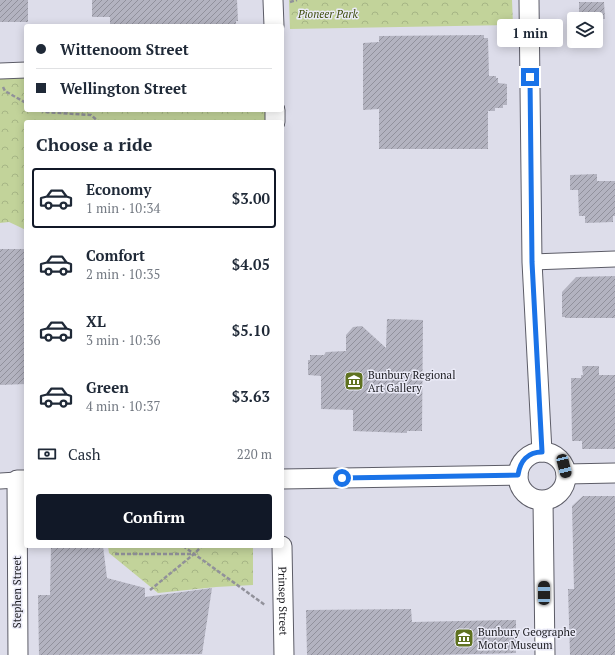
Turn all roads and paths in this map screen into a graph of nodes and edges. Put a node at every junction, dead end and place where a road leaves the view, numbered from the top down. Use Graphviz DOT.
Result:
graph roads {
  1 [pos="273,0"];
  2 [pos="529,0"];
  3 [pos="274,24"];
  4 [pos="24,71"];
  5 [pos="1,78"];
  6 [pos="24,102"];
  7 [pos="44,112"];
  8 [pos="97,120"];
  9 [pos="615,259"];
  10 [pos="532,262"];
  11 [pos="542,452"];
  12 [pos="566,474"];
  13 [pos="615,474"];
  14 [pos="518,475"];
  15 [pos="284,479"];
  16 [pos="14,480"];
  17 [pos="543,501"];
  18 [pos="186,548"];
  19 [pos="200,548"];
  20 [pos="282,548"];
  21 [pos="115,554"];
  22 [pos="194,554"];
  23 [pos="150,590"];
  24 [pos="266,606"];
  25 [pos="18,655"];
  26 [pos="284,655"];
  27 [pos="544,655"];
  1 -- 3 [label="street"];
  2 -- 10 [label="street"];
  4 -- 5 [label="street"];
  5 -- 6 [label="path"];
  7 -- 8 [label="path"];
  9 -- 10 [label="street"];
  10 -- 11 [label="street"];
  11 -- 12 [label="street"];
  11 -- 14 [label="street"];
  12 -- 13 [label="street"];
  12 -- 17 [label="street"];
  14 -- 15 [label="street"];
  14 -- 17 [label="street"];
  16 -- 25 [label="street, Stephen Street"];
  17 -- 27 [label="street"];
  18 -- 22 [label="path"];
  19 -- 22 [label="path"];
  20 -- 26 [label="street, Prinsep Street"];
  21 -- 22 [label="path"];
  22 -- 23 [label="path"];
  22 -- 24 [label="path"];
}
